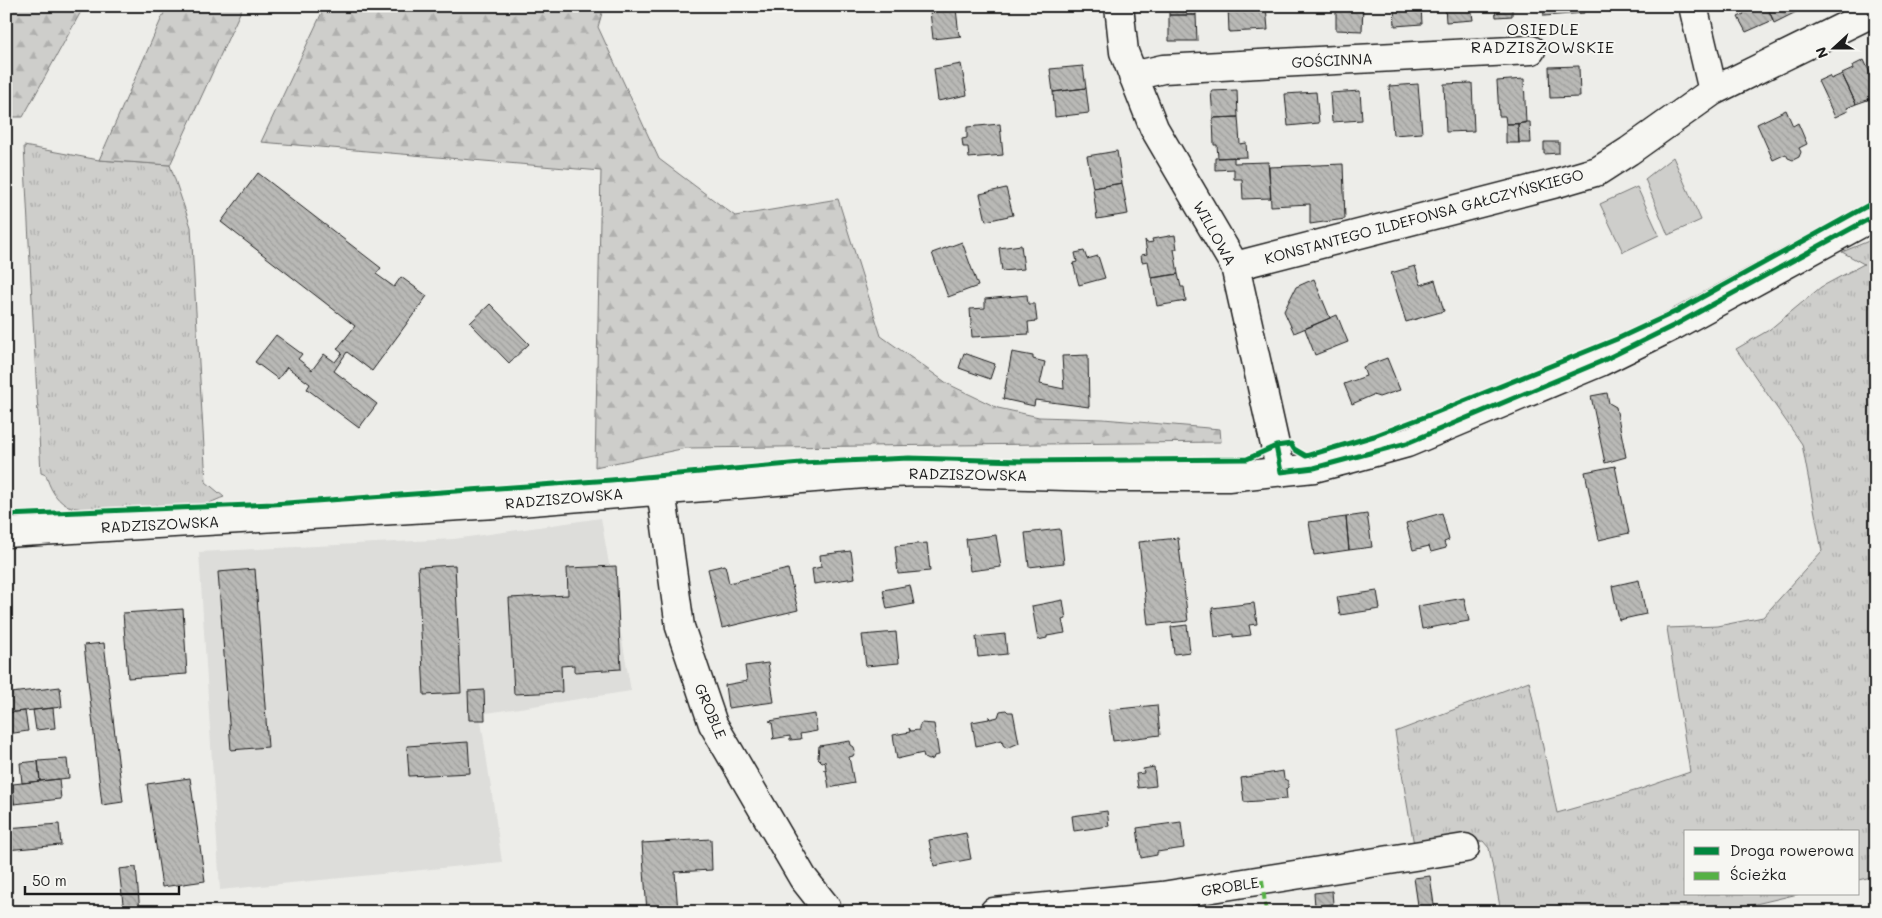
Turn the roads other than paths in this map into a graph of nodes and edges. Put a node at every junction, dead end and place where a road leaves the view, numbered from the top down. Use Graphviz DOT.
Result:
graph roads {
  1 [pos="1118,6"];
  2 [pos="1693,6"];
  3 [pos="1876,12"];
  4 [pos="1531,50"];
  5 [pos="1133,76"];
  6 [pos="1713,91"];
  7 [pos="1876,215"];
  8 [pos="1234,266"];
  9 [pos="1281,472"];
  10 [pos="661,490"];
  11 [pos="6,532"];
  12 [pos="1465,848"];
  13 [pos="829,910"];
  14 [pos="994,912"];
  1 -- 5 [label="street, WILLOWA"];
  2 -- 6 [label="street"];
  3 -- 6 [label="street, KONSTANTEGO ILDEFONSA GAŁCZYŃSKIEGO"];
  4 -- 5 [label="street, GOŚCINNA"];
  5 -- 8 [label="street, WILLOWA"];
  6 -- 8 [label="street, KONSTANTEGO ILDEFONSA GAŁCZYŃSKIEGO"];
  7 -- 9 [label="street, RADZISZOWSKA"];
  8 -- 9 [label="street, WILLOWA"];
  9 -- 10 [label="street, RADZISZOWSKA"];
  10 -- 11 [label="street, RADZISZOWSKA"];
  10 -- 13 [label="street, GROBLE"];
  12 -- 14 [label="street, GROBLE"];
}
